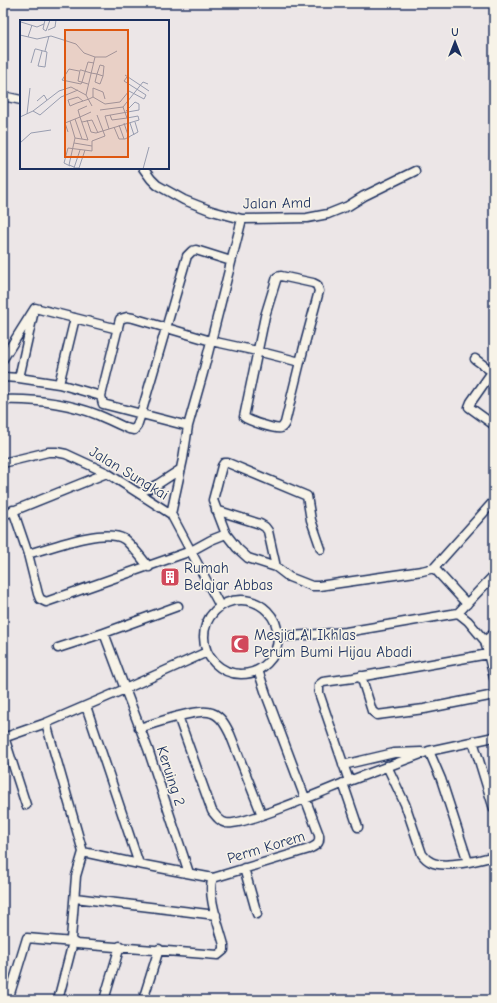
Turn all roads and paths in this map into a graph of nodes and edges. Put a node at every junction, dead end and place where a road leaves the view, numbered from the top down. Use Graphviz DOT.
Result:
graph roads {
  1 [pos="3,96"];
  2 [pos="20,100"];
  3 [pos="144,169"];
  4 [pos="415,171"];
  5 [pos="242,219"];
  6 [pos="231,261"];
  7 [pos="34,308"];
  8 [pos="75,318"];
  9 [pos="166,328"];
  10 [pos="118,329"];
  11 [pos="211,341"];
  12 [pos="257,351"];
  13 [pos="3,359"];
  14 [pos="475,359"];
  15 [pos="300,362"];
  16 [pos="493,372"];
  17 [pos="3,377"];
  18 [pos="20,378"];
  19 [pos="59,384"];
  20 [pos="101,396"];
  21 [pos="3,400"];
  22 [pos="141,414"];
  23 [pos="494,425"];
  24 [pos="188,426"];
  25 [pos="3,463"];
  26 [pos="181,469"];
  27 [pos="107,473"];
  28 [pos="139,493"];
  29 [pos="494,501"];
  30 [pos="13,510"];
  31 [pos="216,510"];
  32 [pos="171,514"];
  33 [pos="3,515"];
  34 [pos="226,534"];
  35 [pos="321,549"];
  36 [pos="191,551"];
  37 [pos="28,554"];
  38 [pos="149,567"];
  39 [pos="276,567"];
  40 [pos="434,568"];
  41 [pos="494,575"];
  42 [pos="467,604"];
  43 [pos="178,606"];
  44 [pos="220,606"];
  45 [pos="458,613"];
  46 [pos="104,633"];
  47 [pos="494,633"];
  48 [pos="278,637"];
  49 [pos="486,641"];
  50 [pos="58,648"];
  51 [pos="207,652"];
  52 [pos="491,653"];
  53 [pos="258,670"];
  54 [pos="361,676"];
  55 [pos="494,678"];
  56 [pos="125,689"];
  57 [pos="494,695"];
  58 [pos="86,706"];
  59 [pos="178,716"];
  60 [pos="46,723"];
  61 [pos="139,728"];
  62 [pos="494,737"];
  63 [pos="473,741"];
  64 [pos="427,751"];
  65 [pos="343,765"];
  66 [pos="388,766"];
  67 [pos="346,782"];
  68 [pos="305,798"];
  69 [pos="26,804"];
  70 [pos="494,809"];
  71 [pos="262,815"];
  72 [pos="358,827"];
  73 [pos="83,852"];
  74 [pos="494,856"];
  75 [pos="468,862"];
  76 [pos="139,864"];
  77 [pos="244,868"];
  78 [pos="189,873"];
  79 [pos="213,878"];
  80 [pos="75,898"];
  81 [pos="257,914"];
  82 [pos="216,915"];
  83 [pos="73,942"];
  84 [pos="120,946"];
  85 [pos="159,949"];
  86 [pos="8,1000"];
  87 [pos="58,1000"];
  88 [pos="104,1000"];
  89 [pos="143,1000"];
  1 -- 2 [label="street"];
  3 -- 5 [label="street, Jalan Amd"];
  4 -- 5 [label="street, Jalan Amd"];
  5 -- 6 [label="street"];
  6 -- 9 [label="street"];
  6 -- 11 [label="street"];
  7 -- 8 [label="street"];
  7 -- 13 [label="street"];
  7 -- 18 [label="street"];
  8 -- 10 [label="street"];
  8 -- 19 [label="street"];
  9 -- 10 [label="street"];
  9 -- 11 [label="street"];
  9 -- 22 [label="street"];
  10 -- 20 [label="street"];
  11 -- 12 [label="street"];
  11 -- 24 [label="street"];
  12 -- 15 [label="street"];
  12 -- 15 [label="street"];
  12 -- 15 [label="street"];
  14 -- 16 [label="street"];
  16 -- 23 [label="street"];
  17 -- 18 [label="street"];
  18 -- 19 [label="street"];
  19 -- 20 [label="street"];
  20 -- 22 [label="street"];
  21 -- 22 [label="street"];
  22 -- 24 [label="street"];
  24 -- 26 [label="street"];
  25 -- 27 [label="street, Jalan Sungkai"];
  26 -- 28 [label="street"];
  26 -- 32 [label="street"];
  27 -- 28 [label="street, Jalan Sungkai"];
  27 -- 30 [label="street"];
  28 -- 32 [label="street, Jalan Sungkai"];
  29 -- 40 [label="street"];
  30 -- 33 [label="street"];
  30 -- 37 [label="street"];
  31 -- 34 [label="street"];
  31 -- 35 [label="street"];
  31 -- 39 [label="street"];
  32 -- 36 [label="street"];
  34 -- 36 [label="street"];
  34 -- 39 [label="street"];
  36 -- 38 [label="street"];
  36 -- 44 [label="street"];
  37 -- 38 [label="street"];
  37 -- 38 [label="street"];
  39 -- 40 [label="street"];
  40 -- 42 [label="street"];
  41 -- 42 [label="street"];
  42 -- 45 [label="street"];
  43 -- 46 [label="street"];
  44 -- 48 [label="street"];
  44 -- 51 [label="street"];
  45 -- 48 [label="street"];
  45 -- 49 [label="street"];
  46 -- 50 [label="street"];
  46 -- 56 [label="street, Keruing 2"];
  47 -- 49 [label="street"];
  48 -- 53 [label="street"];
  49 -- 52 [label="street"];
  51 -- 53 [label="street"];
  51 -- 56 [label="street"];
  52 -- 54 [label="street"];
  52 -- 55 [label="street"];
  53 -- 68 [label="street, Perm Korem"];
  54 -- 57 [label="street"];
  54 -- 65 [label="street"];
  56 -- 58 [label="street"];
  56 -- 61 [label="street, Keruing 2"];
  58 -- 60 [label="street"];
  58 -- 76 [label="street"];
  59 -- 61 [label="street"];
  59 -- 71 [label="street"];
  59 -- 71 [label="street"];
  60 -- 69 [label="street"];
  60 -- 73 [label="street"];
  61 -- 78 [label="street, Keruing 2"];
  62 -- 63 [label="street"];
  63 -- 64 [label="street"];
  63 -- 70 [label="street"];
  64 -- 65 [label="street"];
  64 -- 66 [label="street"];
  64 -- 75 [label="street"];
  65 -- 67 [label="street"];
  66 -- 67 [label="street"];
  66 -- 75 [label="street"];
  67 -- 68 [label="street"];
  67 -- 72 [label="street"];
  68 -- 71 [label="street"];
  68 -- 77 [label="street, Perm Korem"];
  73 -- 76 [label="street"];
  73 -- 80 [label="street"];
  74 -- 75 [label="street"];
  76 -- 78 [label="street"];
  77 -- 79 [label="street, Perm Korem"];
  77 -- 81 [label="street"];
  78 -- 79 [label="street"];
  79 -- 82 [label="street, Perm Korem"];
  80 -- 82 [label="street"];
  80 -- 83 [label="street"];
  82 -- 85 [label="street, Perm Korem"];
  83 -- 84 [label="street"];
  83 -- 86 [label="street"];
  83 -- 87 [label="street"];
  84 -- 85 [label="street"];
  84 -- 88 [label="street"];
  85 -- 89 [label="street"];
}
